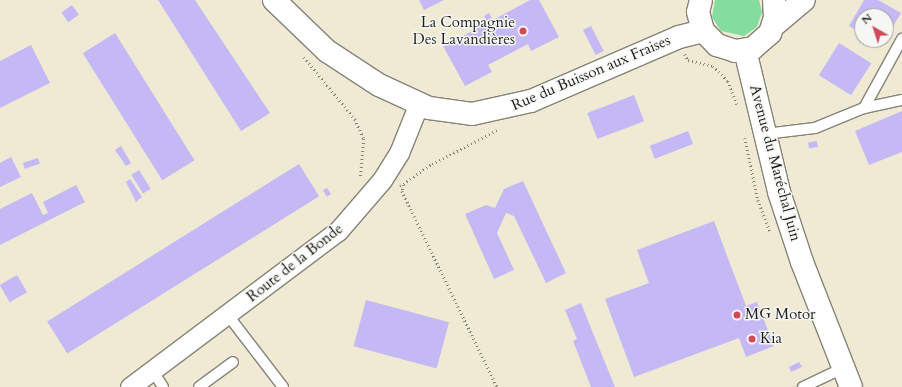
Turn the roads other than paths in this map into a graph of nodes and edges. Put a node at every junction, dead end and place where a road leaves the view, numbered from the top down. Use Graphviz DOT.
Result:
graph roads {
  1 [pos="701,0"];
  2 [pos="774,0"];
  3 [pos="804,0"];
  4 [pos="281,2"];
  5 [pos="773,26"];
  6 [pos="704,31"];
  7 [pos="902,39"];
  8 [pos="745,50"];
  9 [pos="902,100"];
  10 [pos="419,103"];
  11 [pos="864,108"];
  12 [pos="765,134"];
  13 [pos="227,314"];
  14 [pos="233,362"];
  15 [pos="152,370"];
  16 [pos="847,378"];
  17 [pos="130,387"];
  18 [pos="163,387"];
  19 [pos="199,387"];
  20 [pos="283,387"];
  21 [pos="803,387"];
  1 -- 6 [label="street"];
  2 -- 5 [label="street"];
  3 -- 5 [label="street"];
  4 -- 10 [label="street, Rue du Buisson aux Fraises"];
  5 -- 8 [label="street"];
  6 -- 8 [label="street"];
  6 -- 10 [label="street, Rue du Buisson aux Fraises"];
  7 -- 11 [label="lane"];
  8 -- 12 [label="street, Avenue du Maréchal Juin"];
  9 -- 11 [label="lane"];
  10 -- 13 [label="street, Route de la Bonde"];
  11 -- 12 [label="lane"];
  12 -- 16 [label="street, Avenue du Maréchal Juin"];
  13 -- 15 [label="street, Route de la Bonde"];
  13 -- 20 [label="lane"];
  14 -- 19 [label="lane"];
  15 -- 17 [label="street, Route de la Bonde"];
  15 -- 18 [label="lane"];
  16 -- 21 [label="lane"];
}
